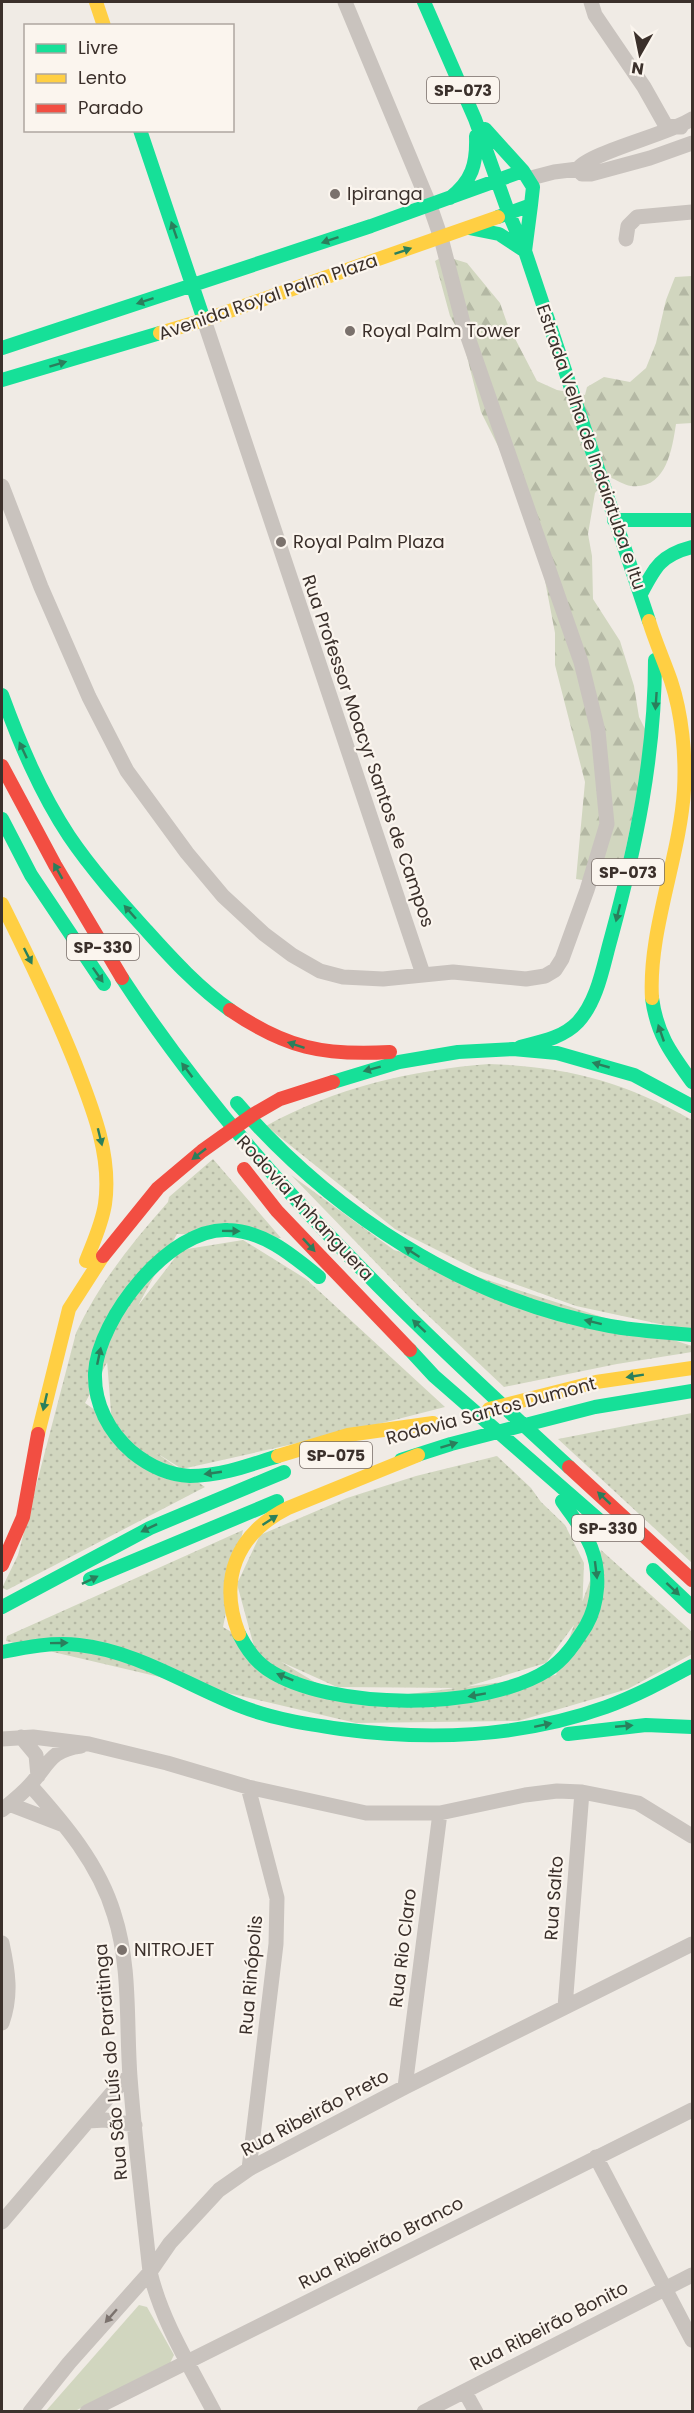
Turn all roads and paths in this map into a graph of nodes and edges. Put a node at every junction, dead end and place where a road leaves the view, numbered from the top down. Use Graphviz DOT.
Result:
graph roads {
  1 [pos="96,2"];
  2 [pos="345,2"];
  3 [pos="424,2"];
  4 [pos="591,2"];
  5 [pos="103,24"];
  6 [pos="475,119"];
  7 [pos="688,125"];
  8 [pos="141,132"];
  9 [pos="693,143"];
  10 [pos="578,168"];
  11 [pos="527,175"];
  12 [pos="497,181"];
  13 [pos="450,198"];
  14 [pos="531,205"];
  15 [pos="430,206"];
  16 [pos="693,212"];
  17 [pos="509,214"];
  18 [pos="468,228"];
  19 [pos="441,238"];
  20 [pos="626,239"];
  21 [pos="525,251"];
  22 [pos="193,285"];
  23 [pos="204,320"];
  24 [pos="2,348"];
  25 [pos="2,380"];
  26 [pos="2,486"];
  27 [pos="614,520"];
  28 [pos="693,520"];
  29 [pos="693,547"];
  30 [pos="641,594"];
  31 [pos="655,642"];
  32 [pos="2,695"];
  33 [pos="2,766"];
  34 [pos="644,804"];
  35 [pos="652,818"];
  36 [pos="2,819"];
  37 [pos="677,838"];
  38 [pos="692,845"];
  39 [pos="2,904"];
  40 [pos="100,943"];
  41 [pos="423,974"];
  42 [pos="112,995"];
  43 [pos="178,1033"];
  44 [pos="513,1049"];
  45 [pos="458,1052"];
  46 [pos="693,1082"];
  47 [pos="228,1092"];
  48 [pos="693,1106"];
  49 [pos="211,1128"];
  50 [pos="69,1309"];
  51 [pos="693,1335"];
  52 [pos="693,1368"];
  53 [pos="439,1380"];
  54 [pos="693,1391"];
  55 [pos="445,1420"];
  56 [pos="518,1447"];
  57 [pos="357,1448"];
  58 [pos="418,1455"];
  59 [pos="292,1469"];
  60 [pos="617,1536"];
  61 [pos="642,1560"];
  62 [pos="2,1565"];
  63 [pos="693,1580"];
  64 [pos="78,1586"];
  65 [pos="2,1607"];
  66 [pos="693,1608"];
  67 [pos="2,1652"];
  68 [pos="693,1666"];
  69 [pos="277,1718"];
  70 [pos="693,1727"];
  71 [pos="21,1737"];
  72 [pos="2,1739"];
  73 [pos="89,1744"];
  74 [pos="34,1780"];
  75 [pos="248,1787"];
  76 [pos="582,1792"];
  77 [pos="5,1807"];
  78 [pos="440,1813"];
  79 [pos="67,1826"];
  80 [pos="693,1836"];
  81 [pos="2,1942"];
  82 [pos="693,1944"];
  83 [pos="565,2007"];
  84 [pos="2,2023"];
  85 [pos="130,2076"];
  86 [pos="405,2087"];
  87 [pos="693,2110"];
  88 [pos="88,2121"];
  89 [pos="135,2125"];
  90 [pos="596,2157"];
  91 [pos="249,2169"];
  92 [pos="2,2222"];
  93 [pos="150,2272"];
  94 [pos="693,2275"];
  95 [pos="665,2289"];
  96 [pos="693,2340"];
  97 [pos="188,2362"];
  98 [pos="465,2392"];
  99 [pos="30,2412"];
  100 [pos="87,2412"];
  101 [pos="214,2412"];
  102 [pos="424,2412"];
  103 [pos="476,2412"];
  1 -- 5 [label="main road"];
  2 -- 15 [label="street"];
  3 -- 6 [label="main road, SP-073"];
  4 -- 7 [label="street"];
  6 -- 11 [label="main road"];
  6 -- 12 [label="main road, SP-073"];
  6 -- 13 [label="main road"];
  7 -- 10 [label="street"];
  22 -- 8 [label="main road, Rua Professor Moacyr Santos de Campos, one-way"];
  9 -- 10 [label="street"];
  10 -- 11 [label="street"];
  11 -- 12 [label="main road, Avenida Royal Palm Plaza"];
  11 -- 14 [label="main road"];
  12 -- 13 [label="main road, Avenida Royal Palm Plaza"];
  12 -- 17 [label="main road, SP-073"];
  13 -- 15 [label="main road, Avenida Royal Palm Plaza"];
  14 -- 17 [label="main road, Avenida Royal Palm Plaza"];
  14 -- 21 [label="main road"];
  15 -- 19 [label="street"];
  15 -- 22 [label="main road, Avenida Royal Palm Plaza, one-way"];
  16 -- 20 [label="street"];
  17 -- 18 [label="main road, Avenida Royal Palm Plaza"];
  17 -- 21 [label="main road, SP-073"];
  18 -- 19 [label="main road, Avenida Royal Palm Plaza"];
  18 -- 21 [label="main road"];
  23 -- 19 [label="main road, Avenida Royal Palm Plaza, one-way"];
  19 -- 41 [label="street"];
  21 -- 27 [label="main road, Estrada Velha de Indaiatuba e Itu / SP-073"];
  22 -- 23 [label="main road, Rua Professor Moacyr Santos de Campos"];
  22 -- 24 [label="main road, Avenida Royal Palm Plaza, one-way"];
  25 -- 23 [label="main road, Avenida Royal Palm Plaza, one-way"];
  23 -- 41 [label="street, Rua Professor Moacyr Santos de Campos"];
  26 -- 41 [label="street"];
  27 -- 28 [label="main road"];
  27 -- 30 [label="main road, Estrada Velha de Indaiatuba e Itu / SP-073"];
  29 -- 30 [label="main road"];
  30 -- 31 [label="main road, Estrada Velha de Indaiatuba e Itu / SP-073"];
  31 -- 34 [label="main road, Estrada Velha de Indaiatuba e Itu / SP-073, one-way"];
  31 -- 37 [label="main road, Estrada Velha de Indaiatuba e Itu / SP-073"];
  45 -- 32 [label="main road, one-way"];
  40 -- 33 [label="main road, Rodovia Anhanguera / SP-330, one-way"];
  34 -- 35 [label="main road"];
  34 -- 44 [label="main road, Estrada Velha de Indaiatuba e Itu / SP-073, one-way"];
  36 -- 42 [label="main road, SP-330, one-way"];
  37 -- 38 [label="street"];
  46 -- 37 [label="main road, Estrada Velha de Indaiatuba e Itu / SP-073, one-way"];
  39 -- 50 [label="main road, one-way"];
  40 -- 43 [label="main road"];
  63 -- 40 [label="main road, Rodovia Anhanguera / SP-330, one-way"];
  44 -- 45 [label="main road"];
  48 -- 44 [label="main road, one-way"];
  45 -- 50 [label="main road, one-way"];
  51 -- 47 [label="main road, one-way"];
  49 -- 53 [label="main road, Rodovia Anhanguera / SP-330, one-way"];
  50 -- 62 [label="main road, one-way"];
  52 -- 55 [label="main road, Rodovia Santos Dumont / SP-075, one-way"];
  55 -- 53 [label="main road, one-way"];
  53 -- 56 [label="main road, Rodovia Anhanguera / SP-330"];
  58 -- 54 [label="main road, Rodovia Santos Dumont / SP-075, one-way"];
  55 -- 57 [label="main road, Rodovia Santos Dumont / SP-075"];
  56 -- 58 [label="main road, one-way"];
  56 -- 60 [label="main road, Rodovia Anhanguera / SP-330"];
  64 -- 58 [label="main road, Rodovia Santos Dumont / SP-075, one-way"];
  59 -- 65 [label="main road, SP-075, one-way"];
  61 -- 66 [label="main road, SP-330, one-way"];
  67 -- 69 [label="main road, one-way"];
  69 -- 68 [label="main road, one-way"];
  69 -- 70 [label="main road, one-way"];
  71 -- 72 [label="street"];
  71 -- 73 [label="street"];
  71 -- 74 [label="street"];
  73 -- 74 [label="street"];
  73 -- 75 [label="street"];
  74 -- 77 [label="street"];
  74 -- 79 [label="street, Rua São Luís do Paraitinga"];
  75 -- 78 [label="street"];
  75 -- 91 [label="street, Rua Rinópolis"];
  76 -- 78 [label="street"];
  76 -- 80 [label="street"];
  76 -- 83 [label="street, Rua Salto"];
  77 -- 79 [label="street"];
  78 -- 86 [label="street, Rua Rio Claro"];
  79 -- 85 [label="street, Rua São Luís do Paraitinga"];
  81 -- 84 [label="street"];
  82 -- 83 [label="street, Rua Ribeirão Preto"];
  83 -- 86 [label="street, Rua Ribeirão Preto"];
  85 -- 88 [label="street"];
  85 -- 89 [label="street, Rua São Luís do Paraitinga"];
  86 -- 91 [label="street, Rua Ribeirão Preto"];
  87 -- 90 [label="street, Rua Ribeirão Branco"];
  88 -- 89 [label="street"];
  88 -- 92 [label="street"];
  89 -- 93 [label="street, Rua São Luís do Paraitinga"];
  90 -- 95 [label="street"];
  90 -- 97 [label="street, Rua Ribeirão Branco"];
  91 -- 93 [label="street, Rua Ribeirão Preto"];
  93 -- 97 [label="street, Rua São Luís do Paraitinga"];
  93 -- 99 [label="street, Rua Ribeirão Preto, one-way"];
  94 -- 95 [label="street, Rua Ribeirão Bonito"];
  95 -- 96 [label="street"];
  95 -- 98 [label="street, Rua Ribeirão Bonito"];
  97 -- 100 [label="street, Rua Ribeirão Branco"];
  97 -- 101 [label="street, Rua São Luís do Paraitinga"];
  98 -- 102 [label="street, Rua Ribeirão Bonito"];
  98 -- 103 [label="street"];
}
